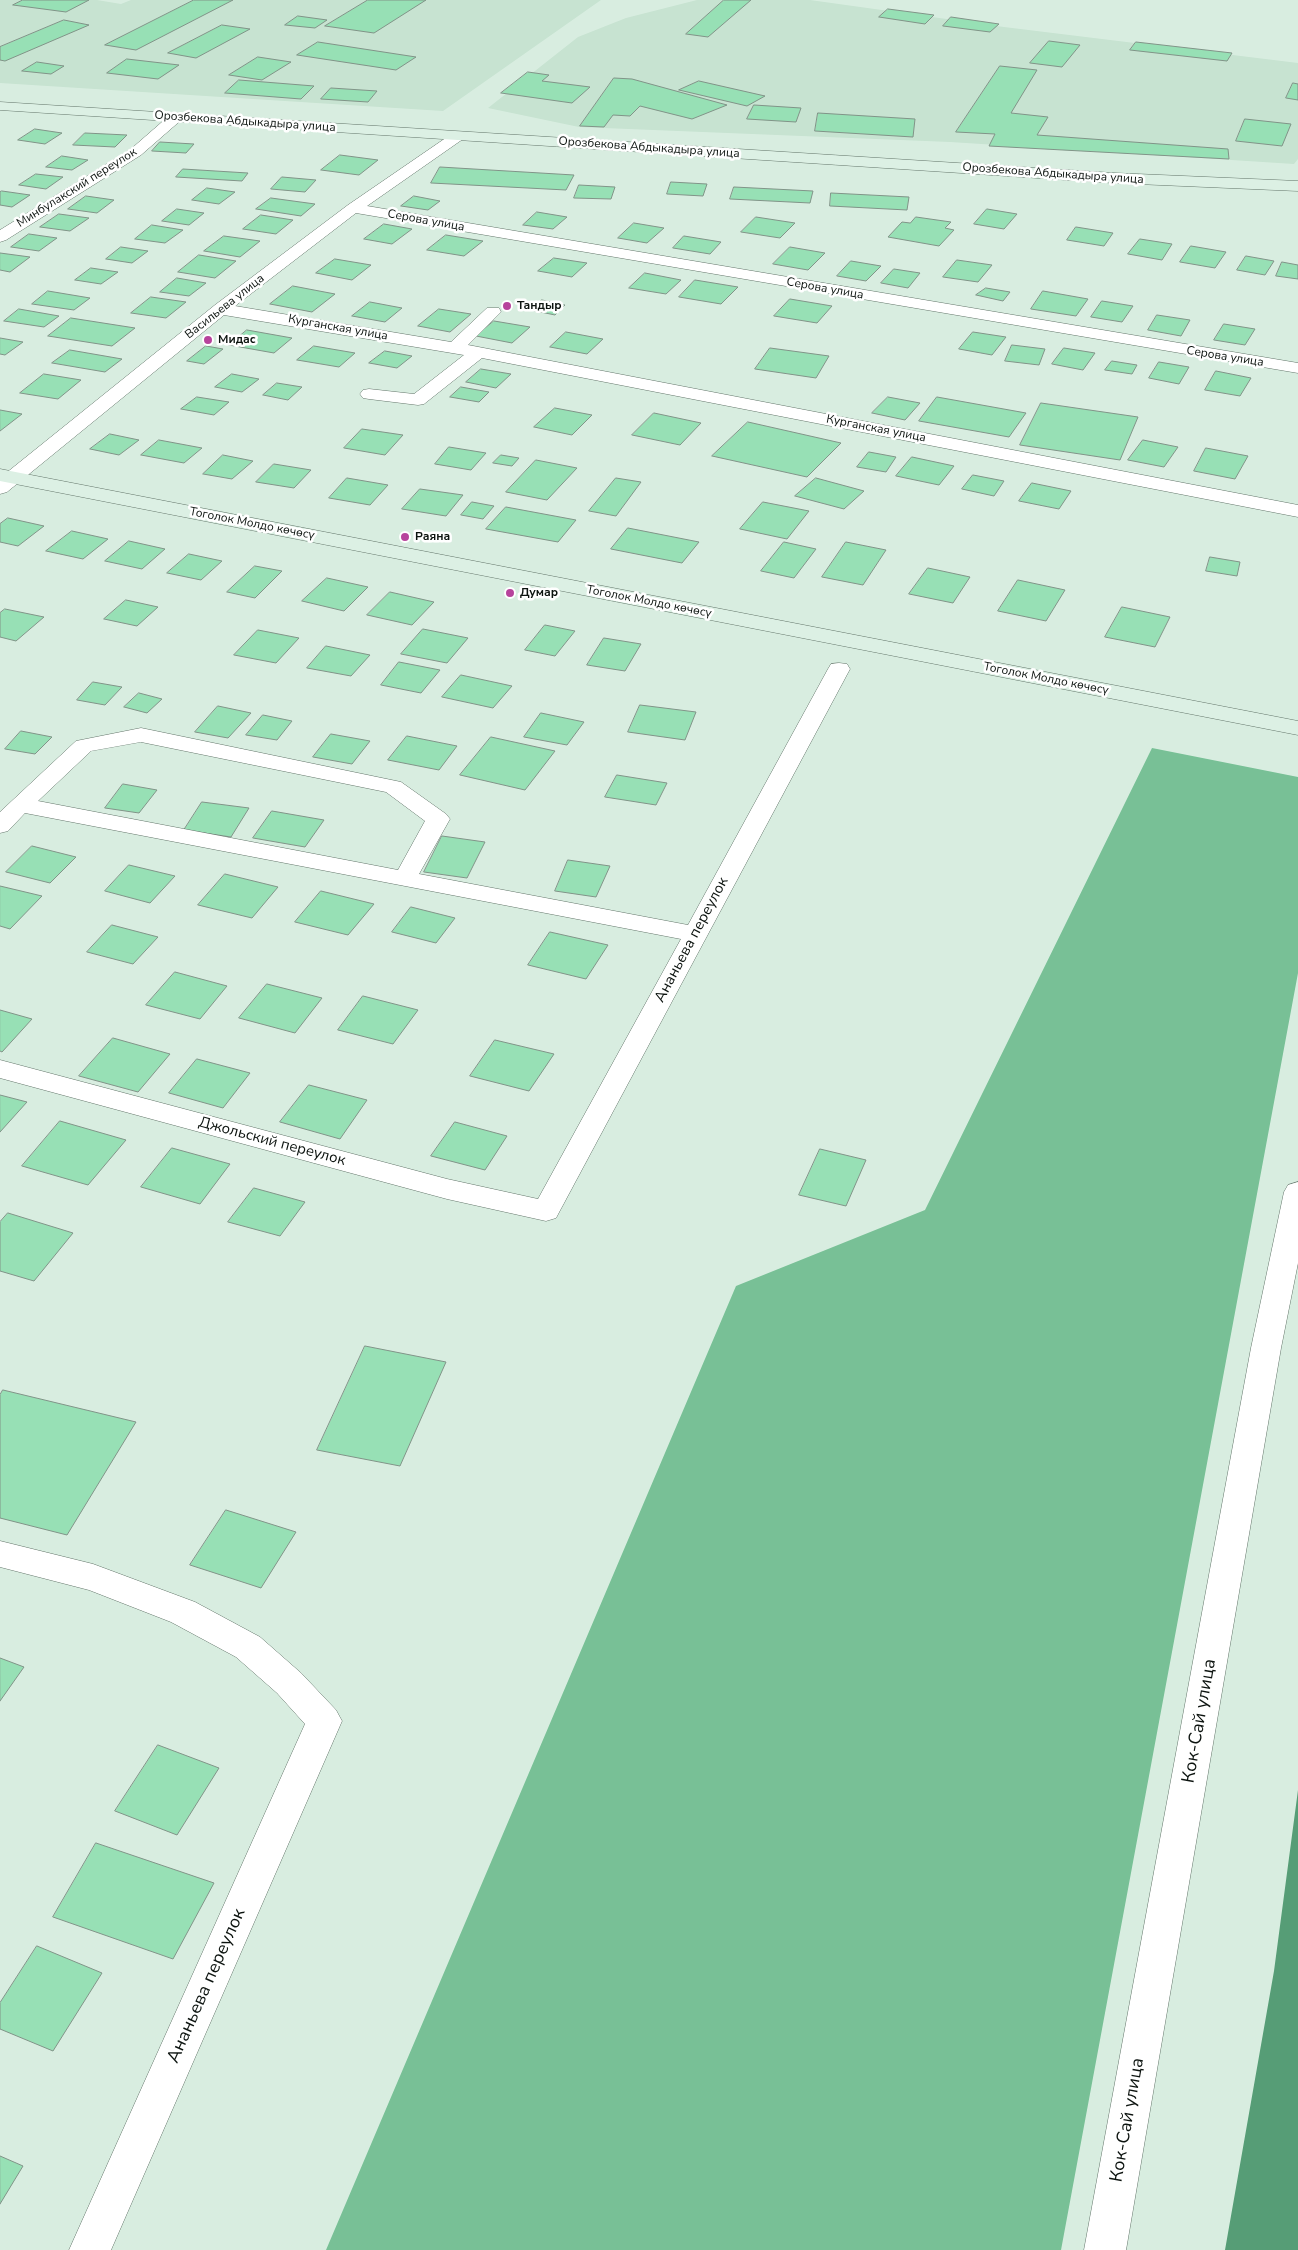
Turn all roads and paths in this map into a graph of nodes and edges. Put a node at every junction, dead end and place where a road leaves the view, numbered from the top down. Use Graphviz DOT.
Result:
graph roads {
  1 [pos="2,108"];
  2 [pos="175,118"];
  3 [pos="458,136"];
  4 [pos="1298,186"];
  5 [pos="353,208"];
  6 [pos="0,237"];
  7 [pos="221,309"];
  8 [pos="493,312"];
  9 [pos="455,348"];
  10 [pos="479,352"];
  11 [pos="1298,368"];
  12 [pos="369,394"];
  13 [pos="5,480"];
  14 [pos="1298,511"];
  15 [pos="839,669"];
  16 [pos="1298,728"];
  17 [pos="20,805"];
  18 [pos="0,826"];
  19 [pos="405,878"];
  20 [pos="695,934"];
  21 [pos="0,1069"];
  22 [pos="1298,1192"];
  23 [pos="546,1211"];
  24 [pos="0,1554"];
  25 [pos="90,2250"];
  26 [pos="1105,2250"];
  1 -- 2 [label="street, Орозбекова Абдыкадыра улица"];
  2 -- 3 [label="street, Орозбекова Абдыкадыра улица"];
  2 -- 6 [label="street, Минбулакский переулок"];
  3 -- 4 [label="street, Орозбекова Абдыкадыра улица"];
  3 -- 5 [label="street, Васильева улица"];
  5 -- 7 [label="street, Васильева улица"];
  5 -- 11 [label="street, Серова улица"];
  7 -- 9 [label="street, Курганская улица"];
  7 -- 13 [label="street, Васильева улица"];
  8 -- 9 [label="street"];
  9 -- 10 [label="street, Курганская улица"];
  10 -- 12 [label="street"];
  10 -- 14 [label="street, Курганская улица"];
  13 -- 16 [label="street, Тоголок Молдо көчөсү"];
  15 -- 20 [label="street, Ананьева переулок"];
  17 -- 18 [label="street"];
  17 -- 19 [label="street"];
  17 -- 19 [label="street"];
  19 -- 20 [label="street"];
  20 -- 23 [label="street, Ананьева переулок"];
  21 -- 23 [label="street, Джольский переулок"];
  22 -- 26 [label="street, Кок-Сай улица"];
  24 -- 25 [label="street, Ананьева переулок"];
}
